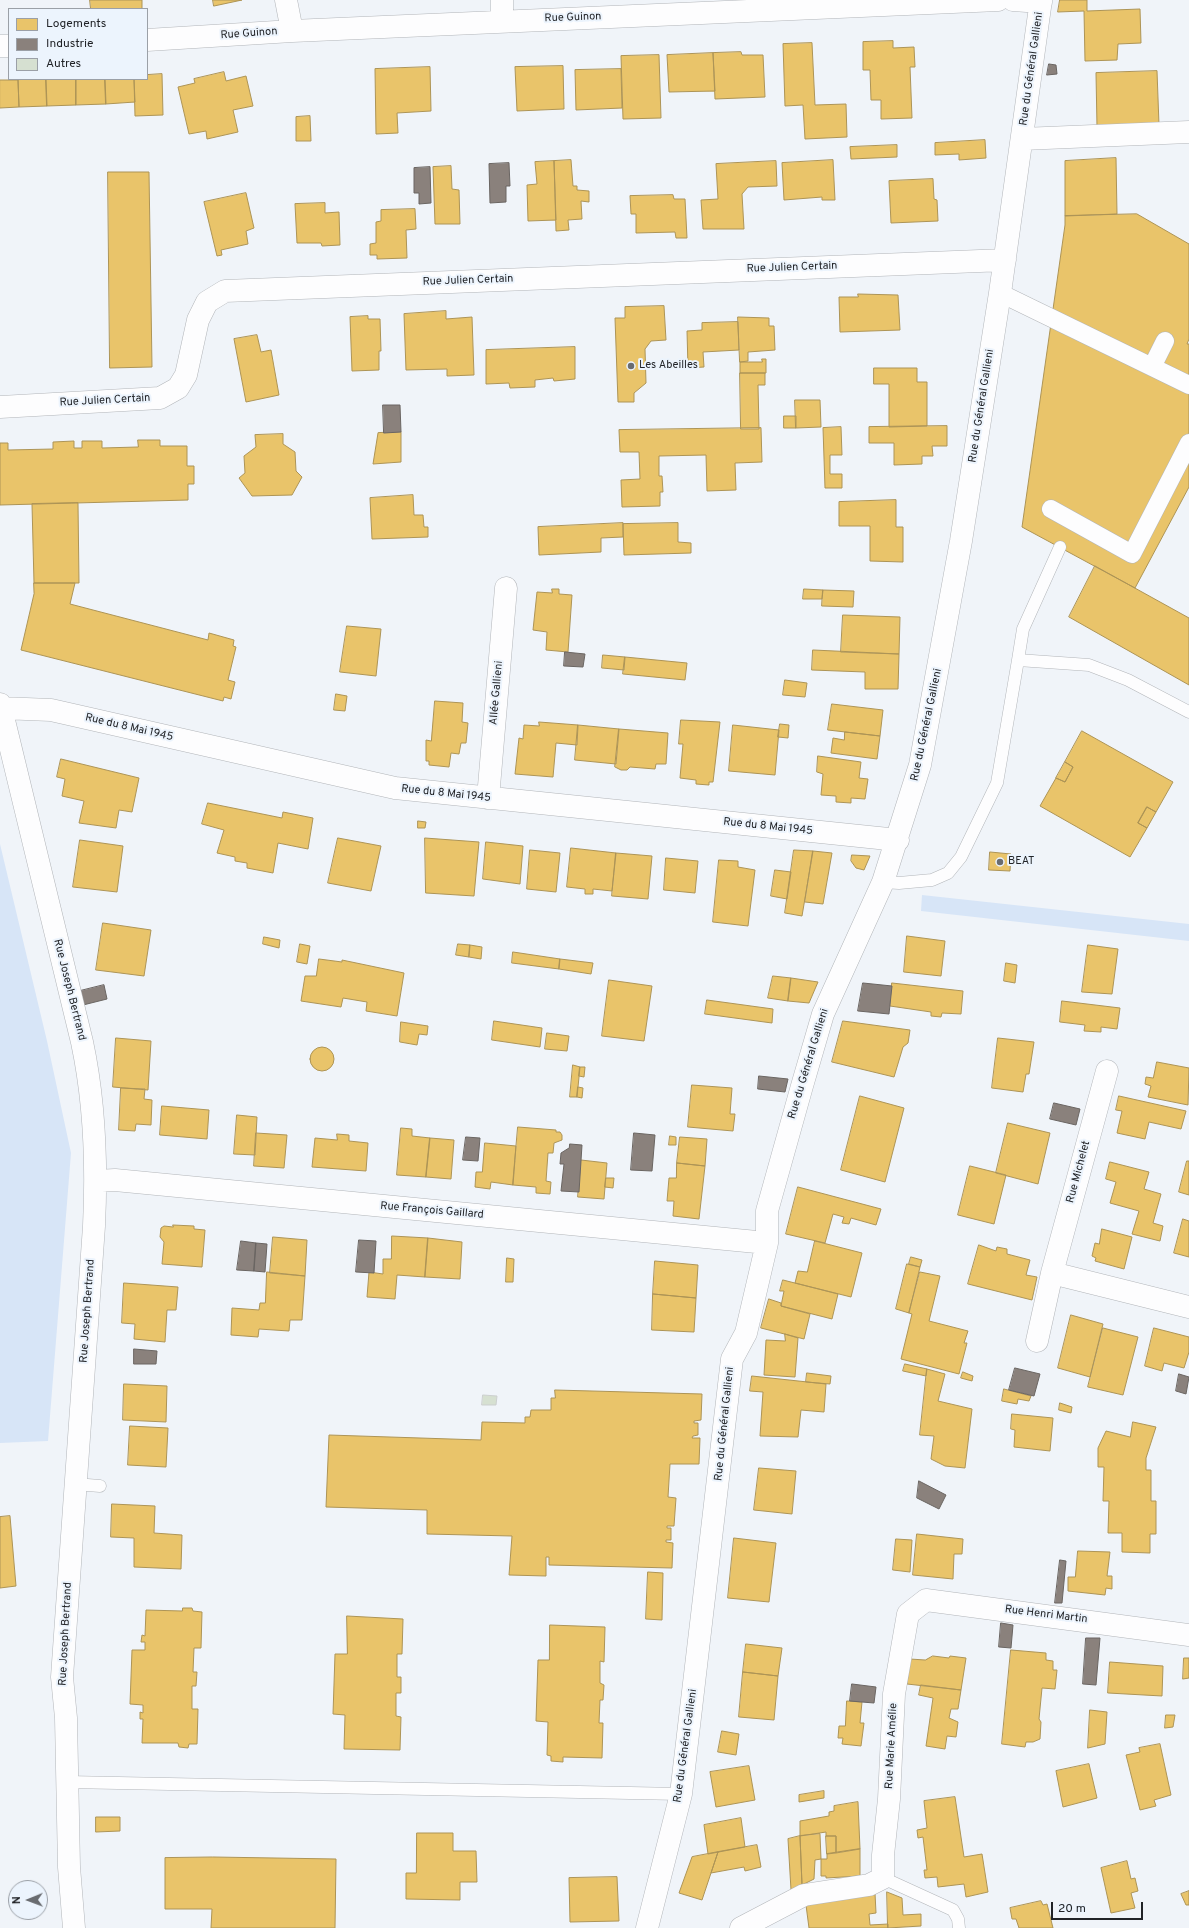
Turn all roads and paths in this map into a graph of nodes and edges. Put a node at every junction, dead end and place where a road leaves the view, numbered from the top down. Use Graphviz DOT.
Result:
graph roads {
  1 [pos="286,0"];
  2 [pos="502,0"];
  3 [pos="998,0"];
  4 [pos="1013,0"];
  5 [pos="1041,1"];
  6 [pos="502,21"];
  7 [pos="292,31"];
  8 [pos="148,40"];
  9 [pos="1189,132"];
  10 [pos="1022,139"];
  11 [pos="1005,260"];
  12 [pos="1000,293"];
  13 [pos="1165,341"];
  14 [pos="1152,367"];
  15 [pos="1189,385"];
  16 [pos="0,407"];
  17 [pos="1189,443"];
  18 [pos="1051,509"];
  19 [pos="1060,547"];
  20 [pos="506,588"];
  21 [pos="1018,660"];
  22 [pos="0,706"];
  23 [pos="1189,712"];
  24 [pos="488,798"];
  25 [pos="898,840"];
  26 [pos="883,882"];
  27 [pos="1107,1071"];
  28 [pos="97,1181"];
  29 [pos="767,1243"];
  30 [pos="1052,1273"];
  31 [pos="1189,1307"];
  32 [pos="1037,1341"];
  33 [pos="75,1484"];
  34 [pos="100,1486"];
  35 [pos="908,1614"];
  36 [pos="1189,1635"];
  37 [pos="67,1782"];
  38 [pos="681,1794"];
  39 [pos="883,1878"];
  40 [pos="74,1928"];
  41 [pos="647,1928"];
  42 [pos="741,1928"];
  43 [pos="959,1928"];
  1 -- 7 [label="street"];
  2 -- 6 [label="street"];
  3 -- 6 [label="street, Rue Guinon"];
  4 -- 5 [label="street"];
  5 -- 10 [label="street, Rue du Général Gallieni"];
  6 -- 7 [label="street, Rue Guinon"];
  7 -- 8 [label="street, Rue Guinon"];
  9 -- 10 [label="street, Rue du Général Gallieni"];
  10 -- 11 [label="street, Rue du Général Gallieni"];
  11 -- 12 [label="street, Rue du Général Gallieni"];
  11 -- 16 [label="street, Rue Julien Certain"];
  12 -- 14 [label="street"];
  12 -- 25 [label="street, Rue du Général Gallieni"];
  13 -- 14 [label="street"];
  14 -- 15 [label="street"];
  17 -- 18 [label="street"];
  19 -- 21 [label="lane"];
  20 -- 24 [label="street, Allée Gallieni"];
  21 -- 23 [label="lane"];
  21 -- 26 [label="lane"];
  22 -- 24 [label="street, Rue du 8 Mai 1945"];
  22 -- 28 [label="street, Rue Joseph Bertrand"];
  24 -- 25 [label="street, Rue du 8 Mai 1945"];
  25 -- 26 [label="street, Rue du Général Gallieni"];
  26 -- 29 [label="street, Rue du Général Gallieni"];
  27 -- 30 [label="street, Rue Michelet"];
  28 -- 29 [label="street, Rue François Gaillard"];
  28 -- 33 [label="street, Rue Joseph Bertrand"];
  29 -- 38 [label="street, Rue du Général Gallieni"];
  30 -- 31 [label="street"];
  30 -- 32 [label="street, Rue Michelet"];
  33 -- 34 [label="lane"];
  33 -- 37 [label="street, Rue Joseph Bertrand"];
  35 -- 36 [label="street, Rue Henri Martin"];
  35 -- 39 [label="street, Rue Marie Amélie"];
  37 -- 38 [label="lane"];
  37 -- 40 [label="street, Rue Joseph Bertrand"];
  38 -- 41 [label="street, Rue du Général Gallieni"];
  39 -- 42 [label="street"];
  39 -- 43 [label="lane"];
}
